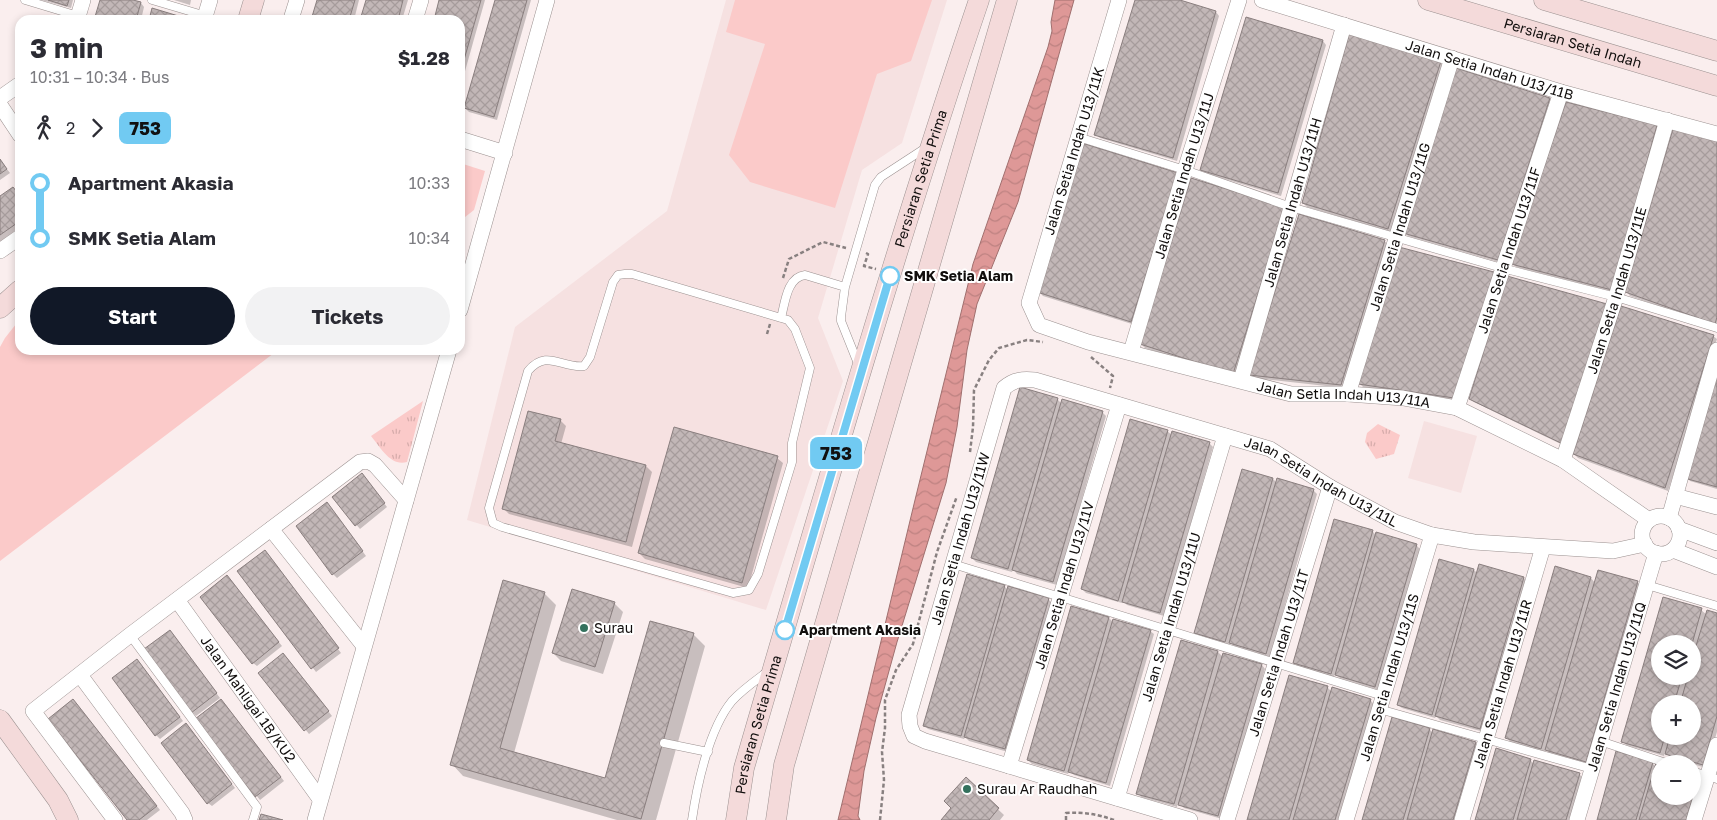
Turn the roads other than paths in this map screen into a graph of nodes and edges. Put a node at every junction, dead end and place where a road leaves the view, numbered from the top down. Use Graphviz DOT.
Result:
graph roads {
  1 [pos="26,0"];
  2 [pos="83,0"];
  3 [pos="152,0"];
  4 [pos="210,0"];
  5 [pos="254,0"];
  6 [pos="297,0"];
  7 [pos="421,0"];
  8 [pos="547,0"];
  9 [pos="979,0"];
  10 [pos="1007,0"];
  11 [pos="1119,0"];
  12 [pos="1239,0"];
  13 [pos="1262,0"];
  14 [pos="1428,0"];
  15 [pos="1544,0"];
  16 [pos="69,15"];
  17 [pos="79,15"];
  18 [pos="196,15"];
  19 [pos="206,15"];
  20 [pos="250,15"];
  21 [pos="292,15"];
  22 [pos="416,15"];
  23 [pos="1344,25"];
  24 [pos="1717,51"];
  25 [pos="1452,58"];
  26 [pos="1717,86"];
  27 [pos="15,88"];
  28 [pos="1561,92"];
  29 [pos="0,98"];
  30 [pos="0,105"];
  31 [pos="1667,120"];
  32 [pos="15,128"];
  33 [pos="1717,134"];
  34 [pos="1078,137"];
  35 [pos="465,141"];
  36 [pos="930,145"];
  37 [pos="505,153"];
  38 [pos="1186,170"];
  39 [pos="1291,207"];
  40 [pos="1396,237"];
  41 [pos="15,241"];
  42 [pos="0,252"];
  43 [pos="1502,268"];
  44 [pos="844,287"];
  45 [pos="465,293"];
  46 [pos="15,294"];
  47 [pos="1616,297"];
  48 [pos="1029,303"];
  49 [pos="0,308"];
  50 [pos="780,318"];
  51 [pos="1717,328"];
  52 [pos="1717,350"];
  53 [pos="1131,352"];
  54 [pos="447,355"];
  55 [pos="861,370"];
  56 [pos="1241,380"];
  57 [pos="1004,388"];
  58 [pos="1348,394"];
  59 [pos="1118,405"];
  60 [pos="1457,408"];
  61 [pos="1225,436"];
  62 [pos="1563,460"];
  63 [pos="1330,487"];
  64 [pos="1676,496"];
  65 [pos="406,500"];
  66 [pos="1717,506"];
  67 [pos="1649,520"];
  68 [pos="1674,523"];
  69 [pos="271,529"];
  70 [pos="1432,535"];
  71 [pos="1717,543"];
  72 [pos="1543,547"];
  73 [pos="1650,549"];
  74 [pos="1672,550"];
  75 [pos="952,564"];
  76 [pos="1717,567"];
  77 [pos="1647,585"];
  78 [pos="1060,598"];
  79 [pos="177,600"];
  80 [pos="1717,606"];
  81 [pos="1167,630"];
  82 [pos="130,635"];
  83 [pos="364,646"];
  84 [pos="1276,662"];
  85 [pos="774,667"];
  86 [pos="80,675"];
  87 [pos="1381,703"];
  88 [pos="0,720"];
  89 [pos="1486,738"];
  90 [pos="1600,741"];
  91 [pos="664,743"];
  92 [pos="1717,745"];
  93 [pos="708,752"];
  94 [pos="1651,758"];
  95 [pos="1008,766"];
  96 [pos="1592,770"];
  97 [pos="1712,778"];
  98 [pos="1117,798"];
  99 [pos="320,799"];
  100 [pos="68,820"];
  101 [pos="115,820"];
  102 [pos="185,820"];
  103 [pos="253,820"];
  104 [pos="315,820"];
  105 [pos="692,820"];
  106 [pos="736,820"];
  107 [pos="776,820"];
  108 [pos="1190,820"];
  109 [pos="1226,820"];
  110 [pos="1346,820"];
  111 [pos="1462,820"];
  112 [pos="1577,820"];
  113 [pos="1694,820"];
  1 -- 16 [label="lane"];
  2 -- 17 [label="street"];
  3 -- 18 [label="lane"];
  4 -- 19 [label="street"];
  5 -- 20 [label="street"];
  6 -- 21 [label="street"];
  7 -- 22 [label="street"];
  8 -- 37 [label="street"];
  9 -- 36 [label="street, Persiaran Setia Prima"];
  10 -- 107 [label="street"];
  11 -- 34 [label="street, Jalan Setia Indah U13/11K"];
  12 -- 38 [label="street, Jalan Setia Indah U13/11J"];
  13 -- 23 [label="street, Jalan Setia Indah U13/11B"];
  14 -- 26 [label="street, Persiaran Setia Indah"];
  15 -- 24 [label="street"];
  23 -- 25 [label="street, Jalan Setia Indah U13/11B"];
  23 -- 39 [label="street, Jalan Setia Indah U13/11H"];
  25 -- 28 [label="street, Jalan Setia Indah U13/11B"];
  25 -- 40 [label="street, Jalan Setia Indah U13/11G"];
  27 -- 29 [label="street"];
  28 -- 31 [label="street, Jalan Setia Indah U13/11B"];
  28 -- 43 [label="street, Jalan Setia Indah U13/11F"];
  30 -- 32 [label="street"];
  31 -- 33 [label="street, Jalan Setia Indah U13/11B"];
  31 -- 47 [label="street, Jalan Setia Indah U13/11E"];
  34 -- 38 [label="lane"];
  34 -- 48 [label="street, Jalan Setia Indah U13/11K"];
  35 -- 37 [label="street"];
  36 -- 44 [label="lane"];
  36 -- 55 [label="street, Persiaran Setia Prima"];
  37 -- 45 [label="street"];
  38 -- 39 [label="lane"];
  38 -- 53 [label="street, Jalan Setia Indah U13/11J"];
  39 -- 40 [label="lane"];
  39 -- 56 [label="street, Jalan Setia Indah U13/11H"];
  40 -- 43 [label="lane"];
  40 -- 58 [label="street, Jalan Setia Indah U13/11G"];
  41 -- 42 [label="street"];
  43 -- 47 [label="lane"];
  43 -- 60 [label="street, Jalan Setia Indah U13/11F"];
  44 -- 50 [label="lane"];
  44 -- 55 [label="lane"];
  46 -- 49 [label="street"];
  47 -- 51 [label="lane"];
  47 -- 62 [label="street, Jalan Setia Indah U13/11E"];
  48 -- 53 [label="street, Jalan Setia Indah U13/11A"];
  50 -- 50 [label="lane"];
  52 -- 64 [label="street"];
  53 -- 56 [label="street, Jalan Setia Indah U13/11A"];
  54 -- 65 [label="street"];
  55 -- 85 [label="street, Persiaran Setia Prima"];
  56 -- 58 [label="street, Jalan Setia Indah U13/11A"];
  57 -- 59 [label="street, Jalan Setia Indah U13/11L"];
  57 -- 75 [label="street, Jalan Setia Indah U13/11W"];
  58 -- 60 [label="street, Jalan Setia Indah U13/11A"];
  59 -- 61 [label="street, Jalan Setia Indah U13/11L"];
  59 -- 78 [label="street, Jalan Setia Indah U13/11V"];
  60 -- 62 [label="street, Jalan Setia Indah U13/11A"];
  61 -- 63 [label="street, Jalan Setia Indah U13/11L"];
  61 -- 81 [label="street, Jalan Setia Indah U13/11U"];
  62 -- 67 [label="street, Jalan Setia Indah U13/11A"];
  63 -- 70 [label="street, Jalan Setia Indah U13/11L"];
  63 -- 84 [label="street, Jalan Setia Indah U13/11T"];
  64 -- 66 [label="street"];
  64 -- 68 [label="street"];
  65 -- 69 [label="street"];
  65 -- 83 [label="street"];
  67 -- 68 [label="street"];
  67 -- 73 [label="street"];
  68 -- 71 [label="street"];
  68 -- 74 [label="street"];
  69 -- 79 [label="street"];
  69 -- 83 [label="street"];
  70 -- 72 [label="street, Jalan Setia Indah U13/11L"];
  70 -- 87 [label="street, Jalan Setia Indah U13/11S"];
  72 -- 73 [label="street, Jalan Setia Indah U13/11L"];
  72 -- 89 [label="street, Jalan Setia Indah U13/11R"];
  73 -- 74 [label="street"];
  73 -- 77 [label="street, Jalan Setia Indah U13/11Q"];
  74 -- 76 [label="street"];
  75 -- 78 [label="lane"];
  75 -- 95 [label="street, Jalan Setia Indah U13/11W"];
  77 -- 80 [label="lane"];
  77 -- 90 [label="street, Jalan Setia Indah U13/11Q"];
  78 -- 81 [label="lane"];
  78 -- 95 [label="street, Jalan Setia Indah U13/11V"];
  79 -- 82 [label="street"];
  79 -- 99 [label="street, Jalan Mahligai 1B/KU2"];
  81 -- 84 [label="lane"];
  81 -- 98 [label="street, Jalan Setia Indah U13/11U"];
  82 -- 86 [label="street"];
  82 -- 103 [label="lane"];
  83 -- 99 [label="street"];
  84 -- 87 [label="lane"];
  84 -- 109 [label="street, Jalan Setia Indah U13/11T"];
  85 -- 93 [label="lane"];
  85 -- 106 [label="street, Persiaran Setia Prima"];
  86 -- 101 [label="street"];
  86 -- 102 [label="street"];
  87 -- 89 [label="lane"];
  87 -- 110 [label="street, Jalan Setia Indah U13/11S"];
  88 -- 100 [label="street"];
  89 -- 96 [label="lane"];
  89 -- 111 [label="street, Jalan Setia Indah U13/11R"];
  90 -- 94 [label="lane"];
  90 -- 96 [label="street, Jalan Setia Indah U13/11Q"];
  91 -- 93 [label="lane"];
  92 -- 97 [label="street"];
  93 -- 105 [label="lane"];
  95 -- 98 [label="street"];
  96 -- 112 [label="street, Jalan Setia Indah U13/11Q"];
  97 -- 113 [label="street"];
  98 -- 108 [label="street"];
  99 -- 104 [label="street"];
}
